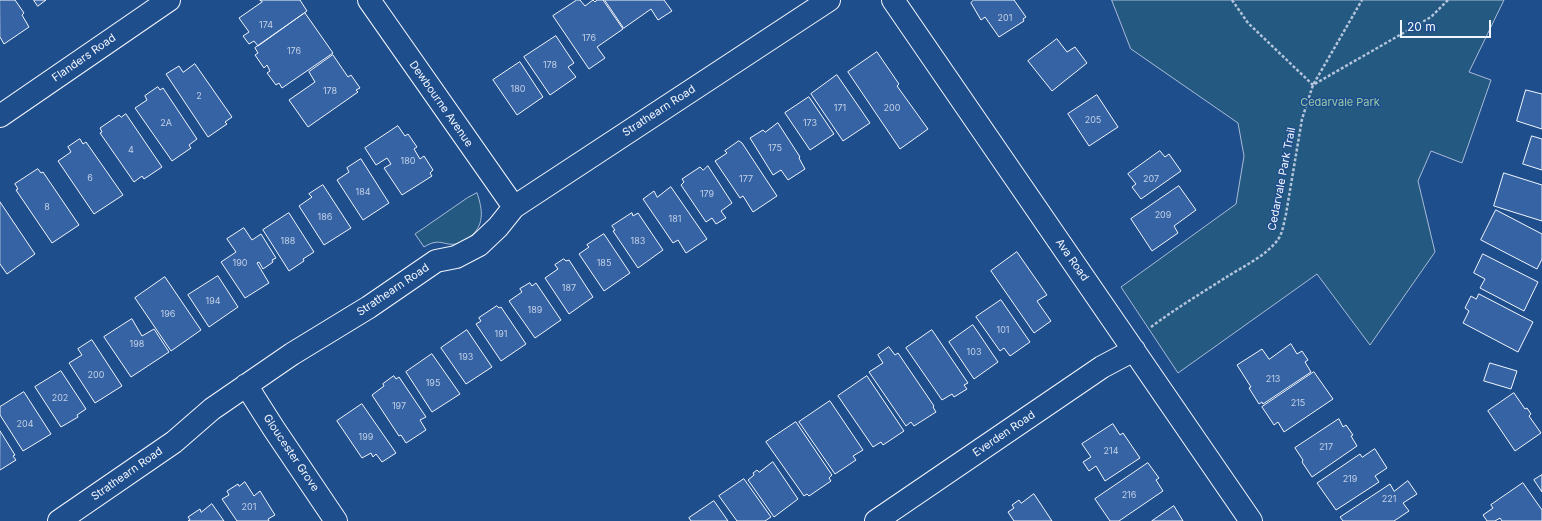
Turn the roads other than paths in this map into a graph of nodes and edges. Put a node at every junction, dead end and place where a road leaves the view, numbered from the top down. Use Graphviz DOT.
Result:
graph roads {
  1 [pos="169,0"];
  2 [pos="368,0"];
  3 [pos="829,0"];
  4 [pos="892,0"];
  5 [pos="0,116"];
  6 [pos="514,207"];
  7 [pos="1134,350"];
  8 [pos="246,385"];
  9 [pos="59,521"];
  10 [pos="336,521"];
  11 [pos="876,521"];
  12 [pos="1251,521"];
  1 -- 5 [label="street, Flanders Road"];
  2 -- 6 [label="street, Dewbourne Avenue"];
  3 -- 6 [label="street, Strathearn Road"];
  4 -- 7 [label="street, Ava Road"];
  6 -- 8 [label="street, Strathearn Road"];
  7 -- 11 [label="street, Everden Road"];
  7 -- 12 [label="street, Ava Road"];
  8 -- 9 [label="street, Strathearn Road"];
  8 -- 10 [label="street, Gloucester Grove"];
}
